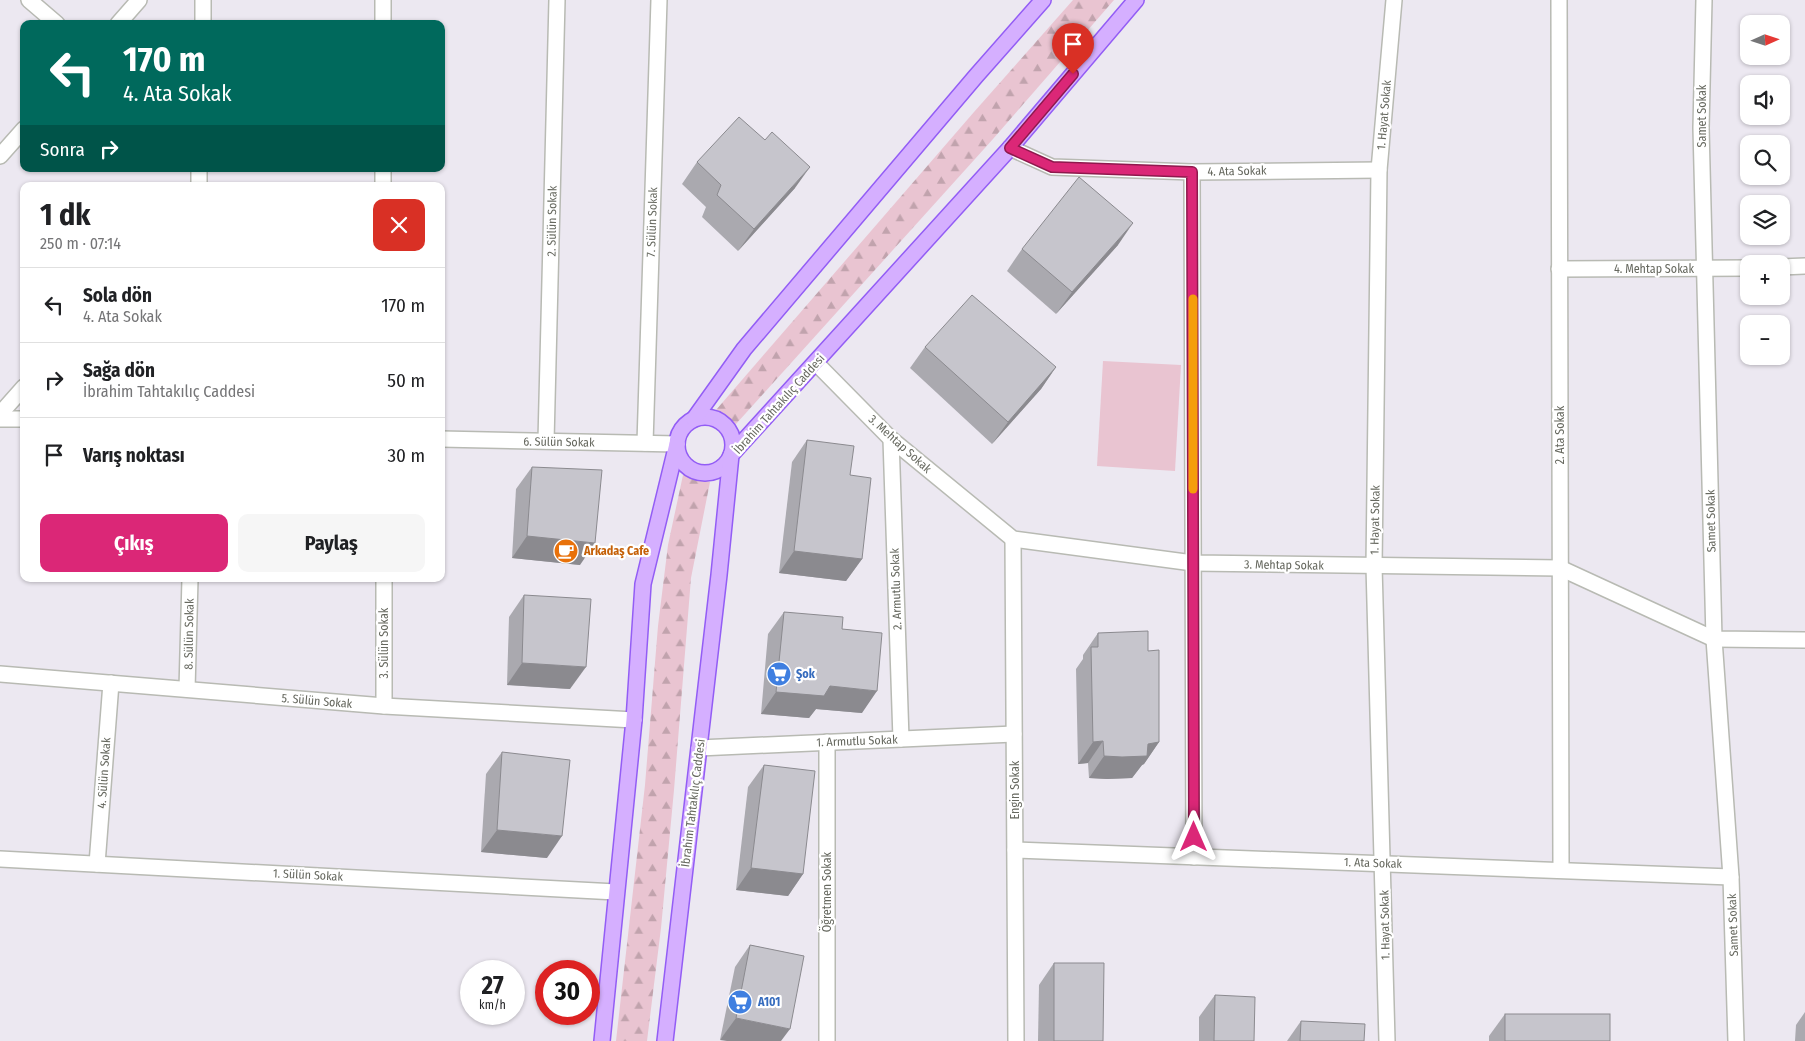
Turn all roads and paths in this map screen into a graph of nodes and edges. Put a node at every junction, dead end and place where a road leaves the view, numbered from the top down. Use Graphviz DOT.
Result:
graph roads {
  1 [pos="29,0"];
  2 [pos="139,0"];
  3 [pos="203,0"];
  4 [pos="383,0"];
  5 [pos="558,0"];
  6 [pos="659,0"];
  7 [pos="1043,0"];
  8 [pos="1136,0"];
  9 [pos="1394,0"];
  10 [pos="1559,0"];
  11 [pos="1704,0"];
  12 [pos="52,20"];
  13 [pos="122,20"];
  14 [pos="202,20"];
  15 [pos="383,20"];
  16 [pos="20,134"];
  17 [pos="1010,148"];
  18 [pos="0,156"];
  19 [pos="1379,170"];
  20 [pos="1192,172"];
  21 [pos="1805,266"];
  22 [pos="1790,267"];
  23 [pos="1740,268"];
  24 [pos="1559,269"];
  25 [pos="1705,269"];
  26 [pos="816,364"];
  27 [pos="20,392"];
  28 [pos="0,414"];
  29 [pos="0,418"];
  30 [pos="20,419"];
  31 [pos="694,419"];
  32 [pos="445,439"];
  33 [pos="891,439"];
  34 [pos="546,441"];
  35 [pos="645,443"];
  36 [pos="677,444"];
  37 [pos="731,455"];
  38 [pos="1013,539"];
  39 [pos="1194,563"];
  40 [pos="1374,566"];
  41 [pos="1560,568"];
  42 [pos="190,582"];
  43 [pos="384,582"];
  44 [pos="1714,639"];
  45 [pos="1805,640"];
  46 [pos="0,674"];
  47 [pos="111,683"];
  48 [pos="187,689"];
  49 [pos="384,706"];
  50 [pos="634,720"];
  51 [pos="1014,734"];
  52 [pos="901,739"];
  53 [pos="827,742"];
  54 [pos="699,748"];
  55 [pos="1015,850"];
  56 [pos="1194,857"];
  57 [pos="0,859"];
  58 [pos="97,864"];
  59 [pos="1383,864"];
  60 [pos="1561,870"];
  61 [pos="1731,877"];
  62 [pos="616,892"];
  63 [pos="602,1041"];
  64 [pos="665,1041"];
  65 [pos="826,1041"];
  66 [pos="1016,1041"];
  67 [pos="1387,1041"];
  68 [pos="1736,1041"];
  1 -- 12 [label="street"];
  2 -- 13 [label="street"];
  3 -- 14 [label="street"];
  4 -- 15 [label="street"];
  5 -- 34 [label="street, 2. Sülün Sokak"];
  6 -- 35 [label="street, 7. Sülün Sokak"];
  7 -- 31 [label="main road"];
  8 -- 17 [label="main road, İbrahim Tahtakılıç Caddesi"];
  9 -- 19 [label="street, 1. Hayat Sokak"];
  10 -- 24 [label="street, 2. Ata Sokak"];
  11 -- 25 [label="street, Samet Sokak"];
  16 -- 18 [label="street"];
  17 -- 20 [label="street, 4. Ata Sokak"];
  17 -- 26 [label="main road, İbrahim Tahtakılıç Caddesi"];
  19 -- 20 [label="street, 4. Ata Sokak"];
  19 -- 40 [label="street, 1. Hayat Sokak"];
  20 -- 39 [label="street"];
  21 -- 22 [label="street"];
  23 -- 25 [label="street, 4. Mehtap Sokak"];
  24 -- 25 [label="street, 4. Mehtap Sokak"];
  24 -- 41 [label="street, 2. Ata Sokak"];
  25 -- 44 [label="street, Samet Sokak"];
  26 -- 33 [label="street, 3. Mehtap Sokak"];
  26 -- 37 [label="main road, İbrahim Tahtakılıç Caddesi"];
  27 -- 28 [label="street"];
  29 -- 30 [label="street"];
  31 -- 36 [label="main road"];
  31 -- 37 [label="main road"];
  32 -- 34 [label="street, 6. Sülün Sokak"];
  33 -- 38 [label="street, 3. Mehtap Sokak"];
  33 -- 52 [label="street, 2. Armutlu Sokak"];
  34 -- 35 [label="street, 6. Sülün Sokak"];
  35 -- 36 [label="street, 6. Sülün Sokak"];
  36 -- 37 [label="main road"];
  36 -- 50 [label="main road"];
  37 -- 54 [label="main road, İbrahim Tahtakılıç Caddesi"];
  38 -- 39 [label="street, 3. Mehtap Sokak"];
  38 -- 51 [label="street, Engin Sokak"];
  39 -- 40 [label="street, 3. Mehtap Sokak"];
  39 -- 56 [label="street"];
  40 -- 41 [label="street, 3. Mehtap Sokak"];
  40 -- 59 [label="street, 1. Hayat Sokak"];
  41 -- 44 [label="street, 3. Mehtap Sokak"];
  41 -- 60 [label="street, 2. Ata Sokak"];
  42 -- 48 [label="street, 8. Sülün Sokak"];
  43 -- 49 [label="street, 3. Sülün Sokak"];
  44 -- 45 [label="street, 3. Mehtap Sokak"];
  44 -- 61 [label="street, Samet Sokak"];
  46 -- 47 [label="street, 5. Sülün Sokak"];
  47 -- 48 [label="street, 5. Sülün Sokak"];
  47 -- 58 [label="street, 4. Sülün Sokak"];
  48 -- 49 [label="street, 5. Sülün Sokak"];
  49 -- 50 [label="street, 5. Sülün Sokak"];
  50 -- 62 [label="main road"];
  51 -- 52 [label="street, 1. Armutlu Sokak"];
  51 -- 55 [label="street, Engin Sokak"];
  52 -- 53 [label="street, 1. Armutlu Sokak"];
  53 -- 54 [label="street, 1. Armutlu Sokak"];
  53 -- 65 [label="street, Öğretmen Sokak"];
  54 -- 64 [label="main road, İbrahim Tahtakılıç Caddesi"];
  55 -- 56 [label="street, 1. Ata Sokak"];
  55 -- 66 [label="street, Engin Sokak"];
  56 -- 59 [label="street, 1. Ata Sokak"];
  57 -- 58 [label="street, 1. Sülün Sokak"];
  58 -- 62 [label="street, 1. Sülün Sokak"];
  59 -- 60 [label="street, 1. Ata Sokak"];
  59 -- 67 [label="street, 1. Hayat Sokak"];
  60 -- 61 [label="street, 1. Ata Sokak"];
  61 -- 68 [label="street, Samet Sokak"];
  62 -- 63 [label="main road"];
}
